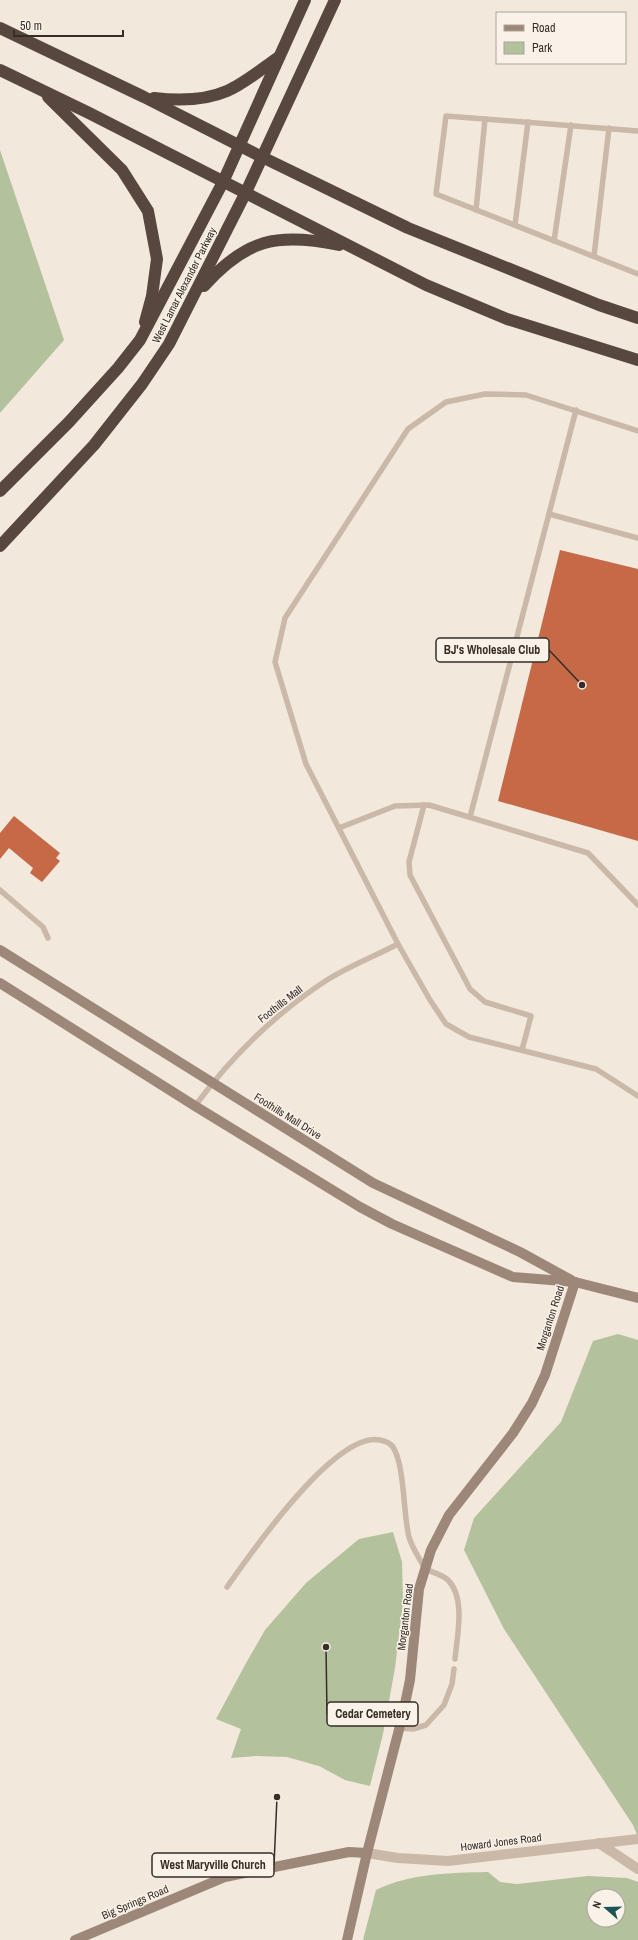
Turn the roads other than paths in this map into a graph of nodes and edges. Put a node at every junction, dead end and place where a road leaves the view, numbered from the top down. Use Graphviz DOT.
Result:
graph roads {
  1 [pos="305,0"];
  2 [pos="334,0"];
  3 [pos="0,28"];
  4 [pos="280,56"];
  5 [pos="0,70"];
  6 [pos="41,90"];
  7 [pos="144,97"];
  8 [pos="485,119"];
  9 [pos="528,122"];
  10 [pos="571,125"];
  11 [pos="609,128"];
  12 [pos="638,131"];
  13 [pos="240,146"];
  14 [pos="262,157"];
  15 [pos="223,182"];
  16 [pos="246,192"];
  17 [pos="476,210"];
  18 [pos="515,225"];
  19 [pos="554,240"];
  20 [pos="355,248"];
  21 [pos="594,256"];
  22 [pos="638,270"];
  23 [pos="638,274"];
  24 [pos="194,297"];
  25 [pos="638,318"];
  26 [pos="140,340"];
  27 [pos="638,360"];
  28 [pos="576,410"];
  29 [pos="638,430"];
  30 [pos="0,491"];
  31 [pos="549,514"];
  32 [pos="638,538"];
  33 [pos="0,546"];
  34 [pos="424,805"];
  35 [pos="470,817"];
  36 [pos="339,828"];
  37 [pos="0,890"];
  38 [pos="638,905"];
  39 [pos="48,938"];
  40 [pos="398,944"];
  41 [pos="0,950"];
  42 [pos="0,983"];
  43 [pos="522,1050"];
  44 [pos="212,1083"];
  45 [pos="638,1096"];
  46 [pos="195,1106"];
  47 [pos="574,1282"];
  48 [pos="638,1298"];
  49 [pos="425,1570"];
  50 [pos="227,1587"];
  51 [pos="455,1659"];
  52 [pos="454,1669"];
  53 [pos="400,1728"];
  54 [pos="638,1839"];
  55 [pos="599,1843"];
  56 [pos="367,1852"];
  57 [pos="638,1869"];
  58 [pos="75,1940"];
  59 [pos="347,1940"];
  1 -- 4 [label="highway, West Lamar Alexander Parkway"];
  2 -- 14 [label="highway, West Lamar Alexander Parkway"];
  3 -- 7 [label="highway"];
  4 -- 7 [label="highway"];
  4 -- 13 [label="highway, West Lamar Alexander Parkway"];
  5 -- 6 [label="highway"];
  6 -- 15 [label="highway"];
  6 -- 26 [label="highway"];
  7 -- 13 [label="highway"];
  8 -- 9 [label="lane"];
  8 -- 17 [label="lane"];
  8 -- 17 [label="lane"];
  9 -- 10 [label="lane"];
  9 -- 18 [label="lane"];
  10 -- 11 [label="lane"];
  10 -- 19 [label="lane"];
  11 -- 12 [label="lane"];
  11 -- 21 [label="lane"];
  13 -- 14 [label="highway"];
  13 -- 15 [label="highway, West Lamar Alexander Parkway"];
  14 -- 16 [label="highway, West Lamar Alexander Parkway"];
  14 -- 25 [label="highway"];
  15 -- 16 [label="highway"];
  15 -- 26 [label="highway, West Lamar Alexander Parkway"];
  16 -- 20 [label="highway"];
  16 -- 24 [label="highway, West Lamar Alexander Parkway"];
  17 -- 18 [label="lane"];
  18 -- 19 [label="lane"];
  19 -- 21 [label="lane"];
  20 -- 24 [label="highway"];
  20 -- 27 [label="highway"];
  21 -- 23 [label="lane"];
  22 -- 23 [label="lane"];
  24 -- 33 [label="highway, West Lamar Alexander Parkway"];
  26 -- 30 [label="highway, West Lamar Alexander Parkway"];
  28 -- 29 [label="lane"];
  28 -- 31 [label="lane"];
  28 -- 36 [label="lane"];
  31 -- 32 [label="lane"];
  31 -- 35 [label="lane"];
  34 -- 35 [label="lane"];
  34 -- 36 [label="lane"];
  34 -- 43 [label="lane"];
  35 -- 38 [label="lane"];
  36 -- 40 [label="lane"];
  37 -- 39 [label="lane"];
  40 -- 43 [label="lane"];
  40 -- 44 [label="lane, Foothills Mall"];
  41 -- 44 [label="main road, Foothills Mall Drive"];
  42 -- 46 [label="main road, Foothills Mall Drive"];
  43 -- 45 [label="lane"];
  44 -- 46 [label="lane, Foothills Mall"];
  44 -- 47 [label="main road, Foothills Mall Drive"];
  46 -- 47 [label="main road, Foothills Mall Drive"];
  47 -- 48 [label="main road, Foothills Mall Drive"];
  47 -- 49 [label="main road, Morganton Road"];
  49 -- 50 [label="lane"];
  49 -- 51 [label="lane"];
  49 -- 53 [label="main road, Morganton Road"];
  52 -- 53 [label="lane"];
  53 -- 56 [label="main road, Morganton Road"];
  54 -- 55 [label="street, Howard Jones Road"];
  55 -- 56 [label="street, Howard Jones Road"];
  55 -- 57 [label="street"];
  56 -- 58 [label="main road, Big Springs Road"];
  56 -- 59 [label="main road, Morganton Road"];
}
